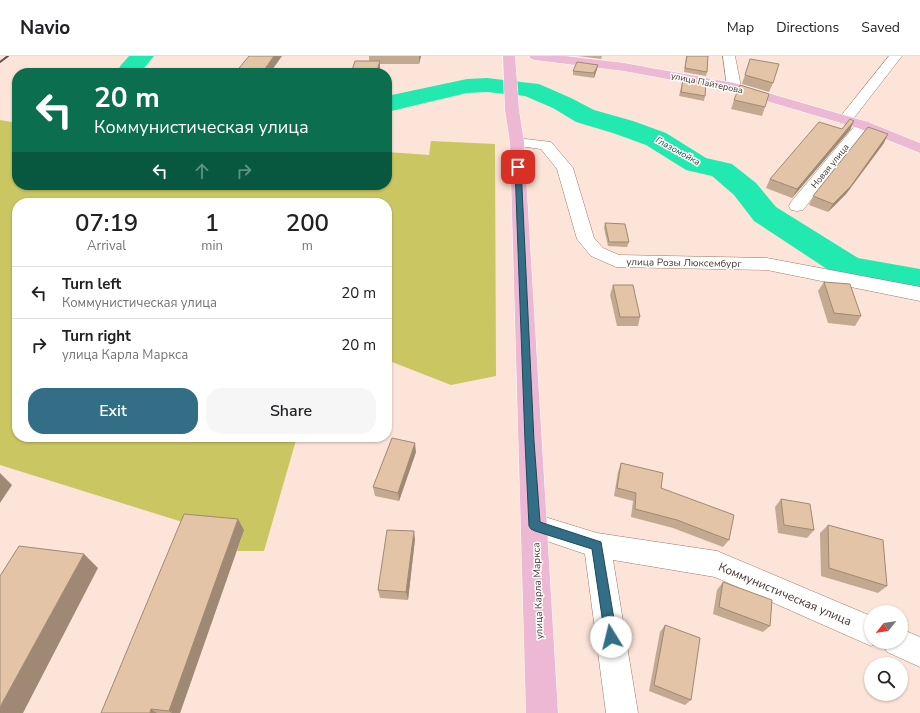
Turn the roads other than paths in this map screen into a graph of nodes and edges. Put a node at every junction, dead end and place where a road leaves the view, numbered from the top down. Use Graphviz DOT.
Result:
graph roads {
  1 [pos="509,56"];
  2 [pos="535,56"];
  3 [pos="729,56"];
  4 [pos="896,56"];
  5 [pos="734,87"];
  6 [pos="845,120"];
  7 [pos="863,125"];
  8 [pos="517,142"];
  9 [pos="920,148"];
  10 [pos="797,206"];
  11 [pos="920,294"];
  12 [pos="535,526"];
  13 [pos="598,545"];
  14 [pos="864,628"];
  15 [pos="908,647"];
  16 [pos="920,652"];
  17 [pos="542,713"];
  18 [pos="622,713"];
  1 -- 8 [label="main road, улица Карла Маркса"];
  2 -- 5 [label="main road, улица Пайтерова"];
  3 -- 5 [label="street"];
  4 -- 6 [label="street"];
  5 -- 6 [label="main road, улица Пайтерова"];
  6 -- 7 [label="main road, улица Пайтерова"];
  7 -- 9 [label="main road, улица Пайтерова"];
  7 -- 10 [label="street, Новая улица"];
  8 -- 11 [label="street, улица Розы Люксембург"];
  8 -- 12 [label="main road, улица Карла Маркса"];
  12 -- 13 [label="street, Коммунистическая улица"];
  12 -- 17 [label="main road, улица Карла Маркса"];
  13 -- 14 [label="street, Коммунистическая улица"];
  13 -- 18 [label="street"];
  15 -- 16 [label="street"];
}
